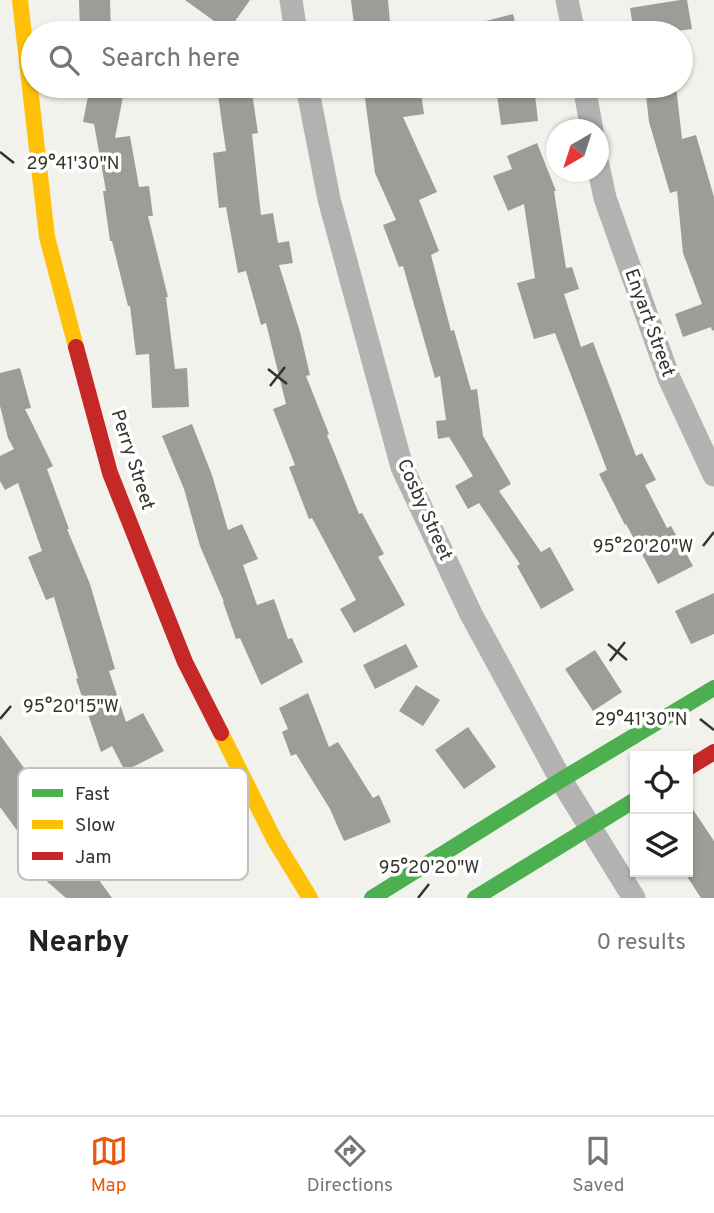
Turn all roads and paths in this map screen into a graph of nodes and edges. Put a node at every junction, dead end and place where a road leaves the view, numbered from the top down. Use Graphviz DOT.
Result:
graph roads {
  1 [pos="20,0"];
  2 [pos="291,0"];
  3 [pos="568,0"];
  4 [pos="22,21"];
  5 [pos="294,21"];
  6 [pos="572,21"];
  7 [pos="31,98"];
  8 [pos="309,98"];
  9 [pos="586,98"];
  10 [pos="590,119"];
  11 [pos="602,182"];
  12 [pos="714,475"];
  13 [pos="714,688"];
  14 [pos="714,752"];
  15 [pos="693,765"];
  16 [pos="238,768"];
  17 [pos="561,780"];
  18 [pos="248,787"];
  19 [pos="630,803"];
  20 [pos="590,828"];
  21 [pos="310,898"];
  22 [pos="372,898"];
  23 [pos="475,898"];
  24 [pos="634,898"];
  1 -- 4 [label="street, Perry Street"];
  2 -- 5 [label="street"];
  3 -- 6 [label="street"];
  7 -- 16 [label="street, Perry Street"];
  8 -- 17 [label="street, Cosby Street"];
  9 -- 10 [label="street"];
  11 -- 12 [label="street, Enyart Street"];
  13 -- 17 [label="street"];
  14 -- 15 [label="street"];
  17 -- 20 [label="street, Cosby Street"];
  17 -- 22 [label="street"];
  18 -- 21 [label="street, Perry Street"];
  19 -- 20 [label="street"];
  20 -- 23 [label="street"];
  20 -- 24 [label="street, Cosby Street"];
}
